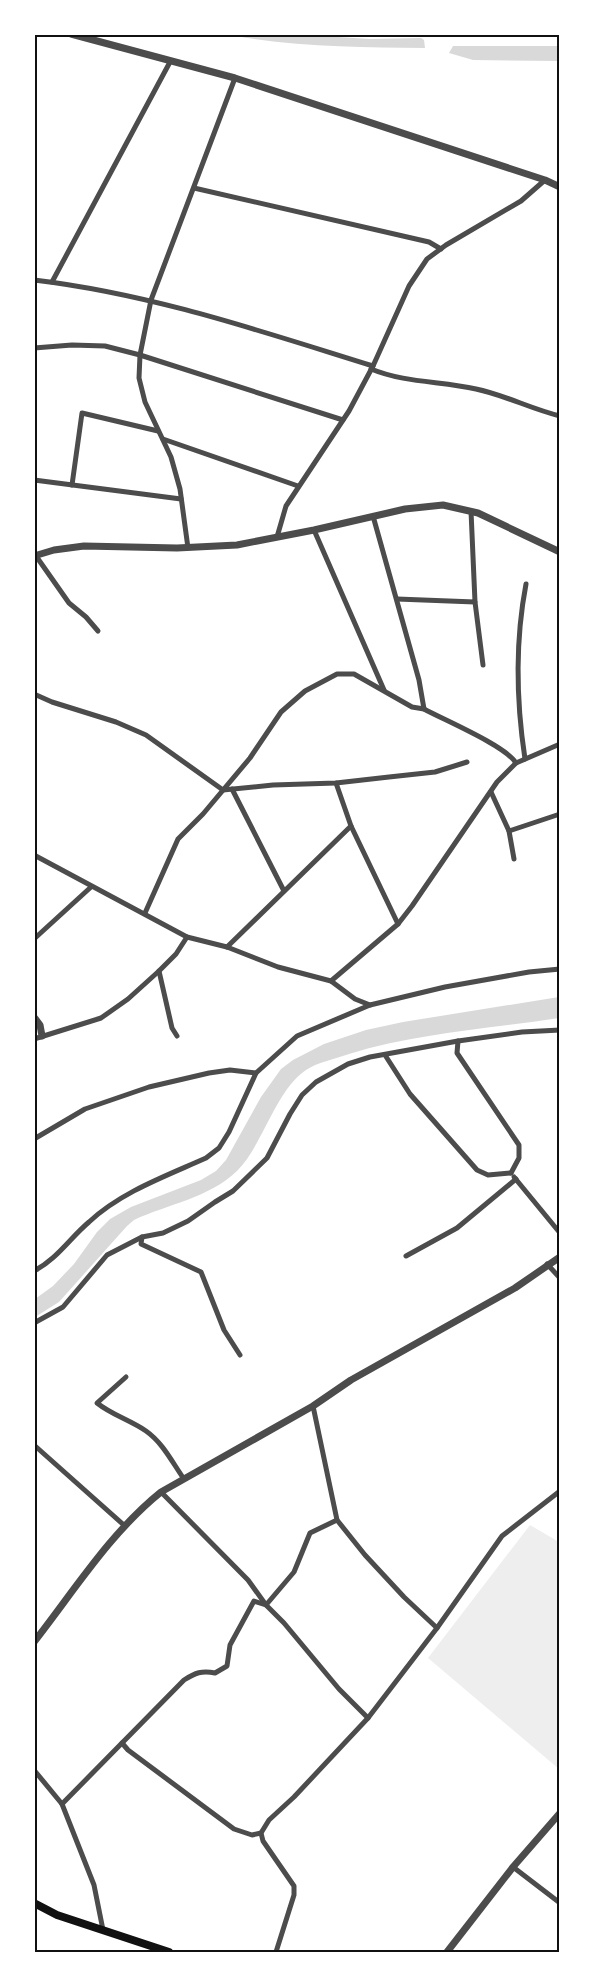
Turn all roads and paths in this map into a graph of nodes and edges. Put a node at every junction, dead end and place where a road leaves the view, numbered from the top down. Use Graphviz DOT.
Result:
graph roads {
  1 [pos="71,34"];
  2 [pos="170,62"];
  3 [pos="235,78"];
  4 [pos="545,180"];
  5 [pos="560,187"];
  6 [pos="194,188"];
  7 [pos="441,249"];
  8 [pos="34,280"];
  9 [pos="52,282"];
  10 [pos="152,300"];
  11 [pos="34,348"];
  12 [pos="140,355"];
  13 [pos="372,368"];
  14 [pos="560,416"];
  15 [pos="343,420"];
  16 [pos="158,431"];
  17 [pos="162,439"];
  18 [pos="34,480"];
  19 [pos="72,485"];
  20 [pos="298,486"];
  21 [pos="181,499"];
  22 [pos="471,511"];
  23 [pos="373,516"];
  24 [pos="314,530"];
  25 [pos="277,537"];
  26 [pos="188,548"];
  27 [pos="560,552"];
  28 [pos="35,556"];
  29 [pos="526,584"];
  30 [pos="397,598"];
  31 [pos="476,602"];
  32 [pos="98,631"];
  33 [pos="483,665"];
  34 [pos="384,692"];
  35 [pos="34,694"];
  36 [pos="424,710"];
  37 [pos="560,744"];
  38 [pos="525,759"];
  39 [pos="467,762"];
  40 [pos="516,763"];
  41 [pos="336,783"];
  42 [pos="232,789"];
  43 [pos="223,790"];
  44 [pos="491,792"];
  45 [pos="560,814"];
  46 [pos="351,826"];
  47 [pos="509,831"];
  48 [pos="34,855"];
  49 [pos="514,859"];
  50 [pos="91,887"];
  51 [pos="284,891"];
  52 [pos="145,913"];
  53 [pos="398,924"];
  54 [pos="187,937"];
  55 [pos="34,939"];
  56 [pos="227,947"];
  57 [pos="560,969"];
  58 [pos="159,971"];
  59 [pos="331,981"];
  60 [pos="370,1005"];
  61 [pos="34,1017"];
  62 [pos="560,1030"];
  63 [pos="177,1036"];
  64 [pos="38,1038"];
  65 [pos="458,1041"];
  66 [pos="385,1055"];
  67 [pos="256,1073"];
  68 [pos="34,1139"];
  69 [pos="511,1173"];
  70 [pos="516,1179"];
  71 [pos="560,1233"];
  72 [pos="142,1237"];
  73 [pos="406,1256"];
  74 [pos="560,1257"];
  75 [pos="547,1264"];
  76 [pos="34,1271"];
  77 [pos="560,1278"];
  78 [pos="34,1323"];
  79 [pos="240,1355"];
  80 [pos="126,1377"];
  81 [pos="313,1406"];
  82 [pos="34,1445"];
  83 [pos="183,1479"];
  84 [pos="161,1492"];
  85 [pos="559,1492"];
  86 [pos="337,1520"];
  87 [pos="125,1526"];
  88 [pos="266,1605"];
  89 [pos="437,1629"];
  90 [pos="34,1642"];
  91 [pos="368,1718"];
  92 [pos="122,1743"];
  93 [pos="34,1770"];
  94 [pos="41,1775"];
  95 [pos="34,1781"];
  96 [pos="62,1804"];
  97 [pos="560,1812"];
  98 [pos="261,1833"];
  99 [pos="513,1868"];
  100 [pos="34,1902"];
  101 [pos="560,1903"];
  102 [pos="103,1932"];
  103 [pos="168,1953"];
  104 [pos="276,1953"];
  105 [pos="447,1953"];
  1 -- 2 [label="street"];
  2 -- 3 [label="street"];
  2 -- 9 [label="street"];
  3 -- 4 [label="street"];
  3 -- 6 [label="street"];
  4 -- 5 [label="street"];
  4 -- 7 [label="street"];
  6 -- 7 [label="street"];
  6 -- 10 [label="street"];
  7 -- 13 [label="street"];
  8 -- 9 [label="street"];
  9 -- 10 [label="street"];
  10 -- 12 [label="street"];
  10 -- 13 [label="street"];
  11 -- 12 [label="street"];
  12 -- 15 [label="street"];
  12 -- 16 [label="street"];
  13 -- 14 [label="street"];
  13 -- 15 [label="street"];
  15 -- 20 [label="street"];
  16 -- 17 [label="street"];
  16 -- 19 [label="street"];
  17 -- 20 [label="street"];
  17 -- 21 [label="street"];
  18 -- 19 [label="street"];
  19 -- 21 [label="street"];
  20 -- 25 [label="street"];
  21 -- 26 [label="street"];
  22 -- 23 [label="street"];
  22 -- 27 [label="street"];
  22 -- 31 [label="street"];
  23 -- 24 [label="street"];
  23 -- 30 [label="street"];
  24 -- 25 [label="street"];
  24 -- 34 [label="street"];
  25 -- 26 [label="street"];
  26 -- 28 [label="street"];
  28 -- 32 [label="street"];
  29 -- 38 [label="street"];
  30 -- 31 [label="street"];
  30 -- 36 [label="street"];
  31 -- 33 [label="street"];
  34 -- 36 [label="street"];
  34 -- 43 [label="street"];
  35 -- 43 [label="street"];
  36 -- 40 [label="street"];
  37 -- 38 [label="street"];
  38 -- 40 [label="street"];
  39 -- 41 [label="street"];
  40 -- 44 [label="street"];
  41 -- 42 [label="street"];
  41 -- 46 [label="street"];
  42 -- 43 [label="street"];
  42 -- 51 [label="street"];
  43 -- 52 [label="street"];
  44 -- 47 [label="street"];
  44 -- 53 [label="street"];
  45 -- 47 [label="street"];
  46 -- 51 [label="street"];
  46 -- 53 [label="street"];
  47 -- 49 [label="street"];
  48 -- 50 [label="street"];
  50 -- 52 [label="street"];
  50 -- 55 [label="street"];
  51 -- 56 [label="street"];
  52 -- 54 [label="street"];
  53 -- 59 [label="street"];
  54 -- 56 [label="street"];
  54 -- 58 [label="street"];
  56 -- 59 [label="street"];
  57 -- 60 [label="street"];
  58 -- 63 [label="street"];
  58 -- 64 [label="street"];
  59 -- 60 [label="street"];
  60 -- 67 [label="street"];
  61 -- 64 [label="street"];
  62 -- 65 [label="street"];
  65 -- 66 [label="street"];
  65 -- 69 [label="street"];
  66 -- 69 [label="street"];
  66 -- 72 [label="street"];
  67 -- 68 [label="street"];
  67 -- 76 [label="street"];
  69 -- 70 [label="street"];
  70 -- 71 [label="street"];
  70 -- 73 [label="street"];
  72 -- 78 [label="street"];
  72 -- 79 [label="street"];
  74 -- 75 [label="street"];
  75 -- 77 [label="street"];
  75 -- 81 [label="street"];
  80 -- 83 [label="street"];
  81 -- 83 [label="street"];
  81 -- 86 [label="street"];
  82 -- 87 [label="street"];
  83 -- 84 [label="street"];
  84 -- 87 [label="street"];
  84 -- 88 [label="street"];
  85 -- 89 [label="street"];
  86 -- 88 [label="street"];
  86 -- 89 [label="street"];
  87 -- 90 [label="street"];
  88 -- 91 [label="street"];
  88 -- 92 [label="street"];
  89 -- 91 [label="street"];
  91 -- 98 [label="street"];
  92 -- 96 [label="street"];
  92 -- 98 [label="street"];
  93 -- 94 [label="street"];
  94 -- 95 [label="street"];
  94 -- 96 [label="street"];
  96 -- 102 [label="street"];
  97 -- 99 [label="street"];
  98 -- 104 [label="street"];
  99 -- 101 [label="street"];
  99 -- 105 [label="street"];
  100 -- 102 [label="main road"];
  102 -- 103 [label="main road"];
}
